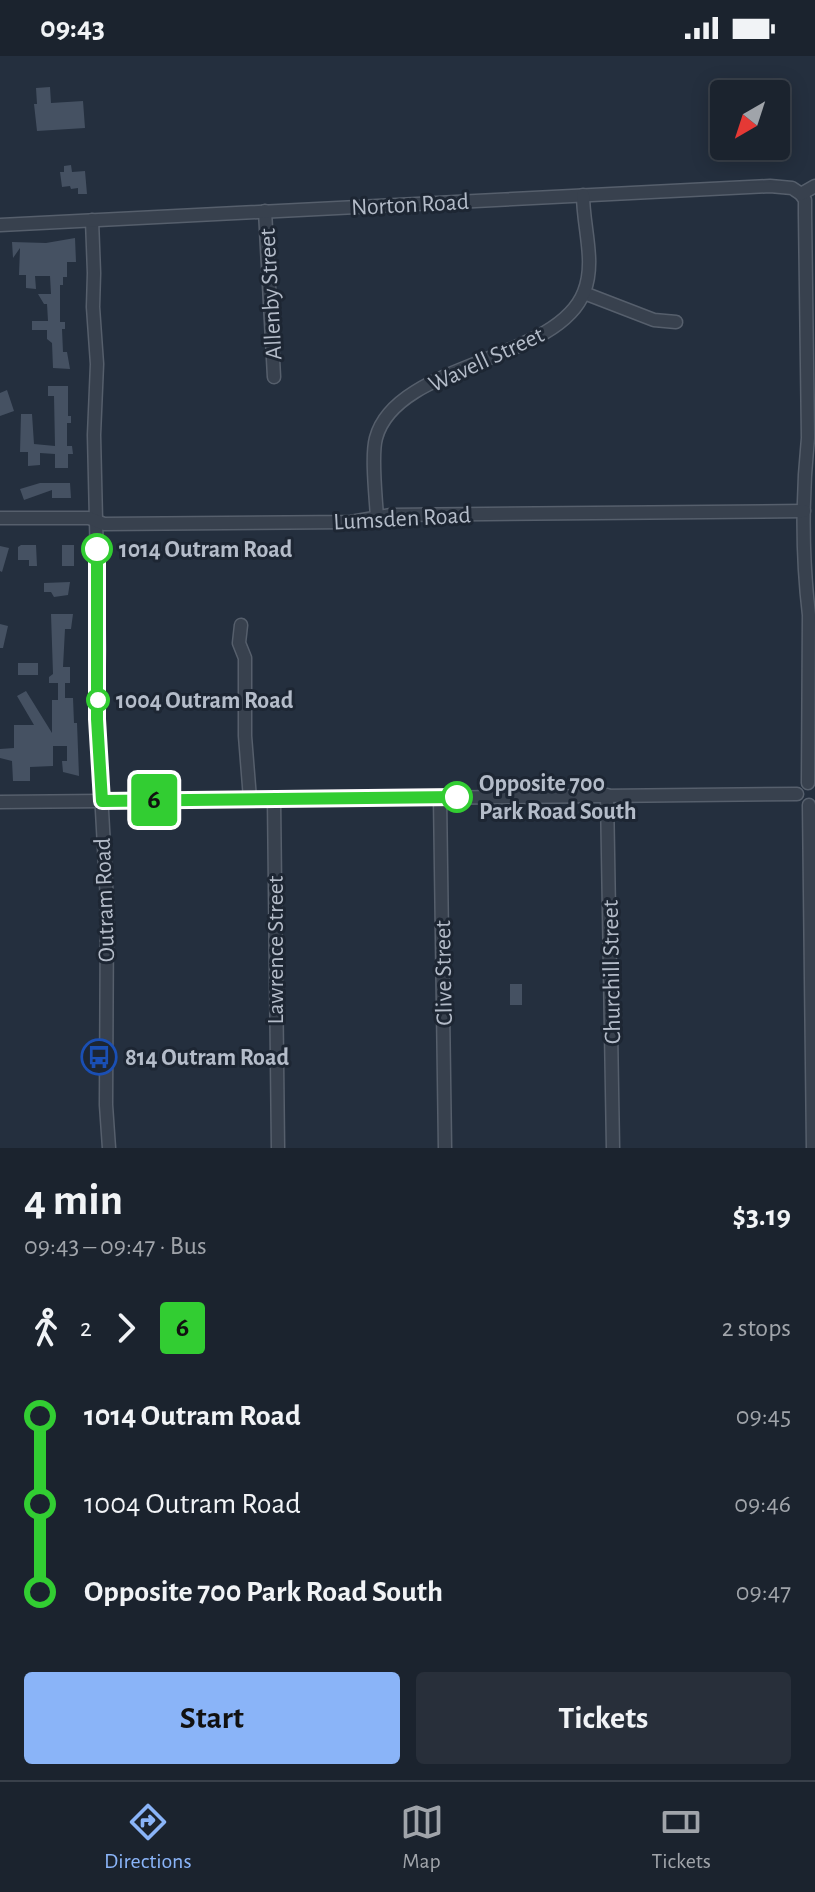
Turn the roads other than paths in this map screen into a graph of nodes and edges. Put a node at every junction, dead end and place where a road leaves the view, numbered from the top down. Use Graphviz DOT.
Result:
graph roads {
  1 [pos="815,186"];
  2 [pos="801,194"];
  3 [pos="583,195"];
  4 [pos="265,211"];
  5 [pos="92,220"];
  6 [pos="0,225"];
  7 [pos="584,293"];
  8 [pos="676,322"];
  9 [pos="274,377"];
  10 [pos="804,511"];
  11 [pos="0,518"];
  12 [pos="377,518"];
  13 [pos="96,520"];
  14 [pos="241,625"];
  15 [pos="812,784"];
  16 [pos="797,794"];
  17 [pos="607,795"];
  18 [pos="440,797"];
  19 [pos="250,799"];
  20 [pos="274,799"];
  21 [pos="102,801"];
  22 [pos="0,802"];
  23 [pos="812,804"];
  24 [pos="109,1148"];
  25 [pos="278,1148"];
  26 [pos="445,1148"];
  27 [pos="613,1148"];
  28 [pos="813,1148"];
  1 -- 2 [label="street"];
  2 -- 3 [label="street, Norton Road"];
  2 -- 10 [label="street"];
  3 -- 4 [label="street, Norton Road"];
  3 -- 7 [label="street"];
  4 -- 5 [label="street, Norton Road"];
  4 -- 9 [label="street, Allenby Street"];
  5 -- 6 [label="street, Norton Road"];
  5 -- 13 [label="street, Outram Road"];
  7 -- 8 [label="street"];
  7 -- 12 [label="street, Wavell Street"];
  10 -- 12 [label="street, Lumsden Road"];
  10 -- 15 [label="street"];
  11 -- 13 [label="street, Lumsden Road"];
  12 -- 13 [label="street, Lumsden Road"];
  13 -- 21 [label="street, Outram Road"];
  14 -- 19 [label="street"];
  15 -- 16 [label="street"];
  16 -- 17 [label="street"];
  16 -- 23 [label="street"];
  17 -- 18 [label="street"];
  17 -- 27 [label="street, Churchill Street"];
  18 -- 20 [label="street"];
  18 -- 26 [label="street, Clive Street"];
  19 -- 20 [label="street"];
  19 -- 21 [label="street"];
  20 -- 25 [label="street, Lawrence Street"];
  21 -- 22 [label="street"];
  21 -- 24 [label="street, Outram Road"];
  23 -- 28 [label="street"];
}
